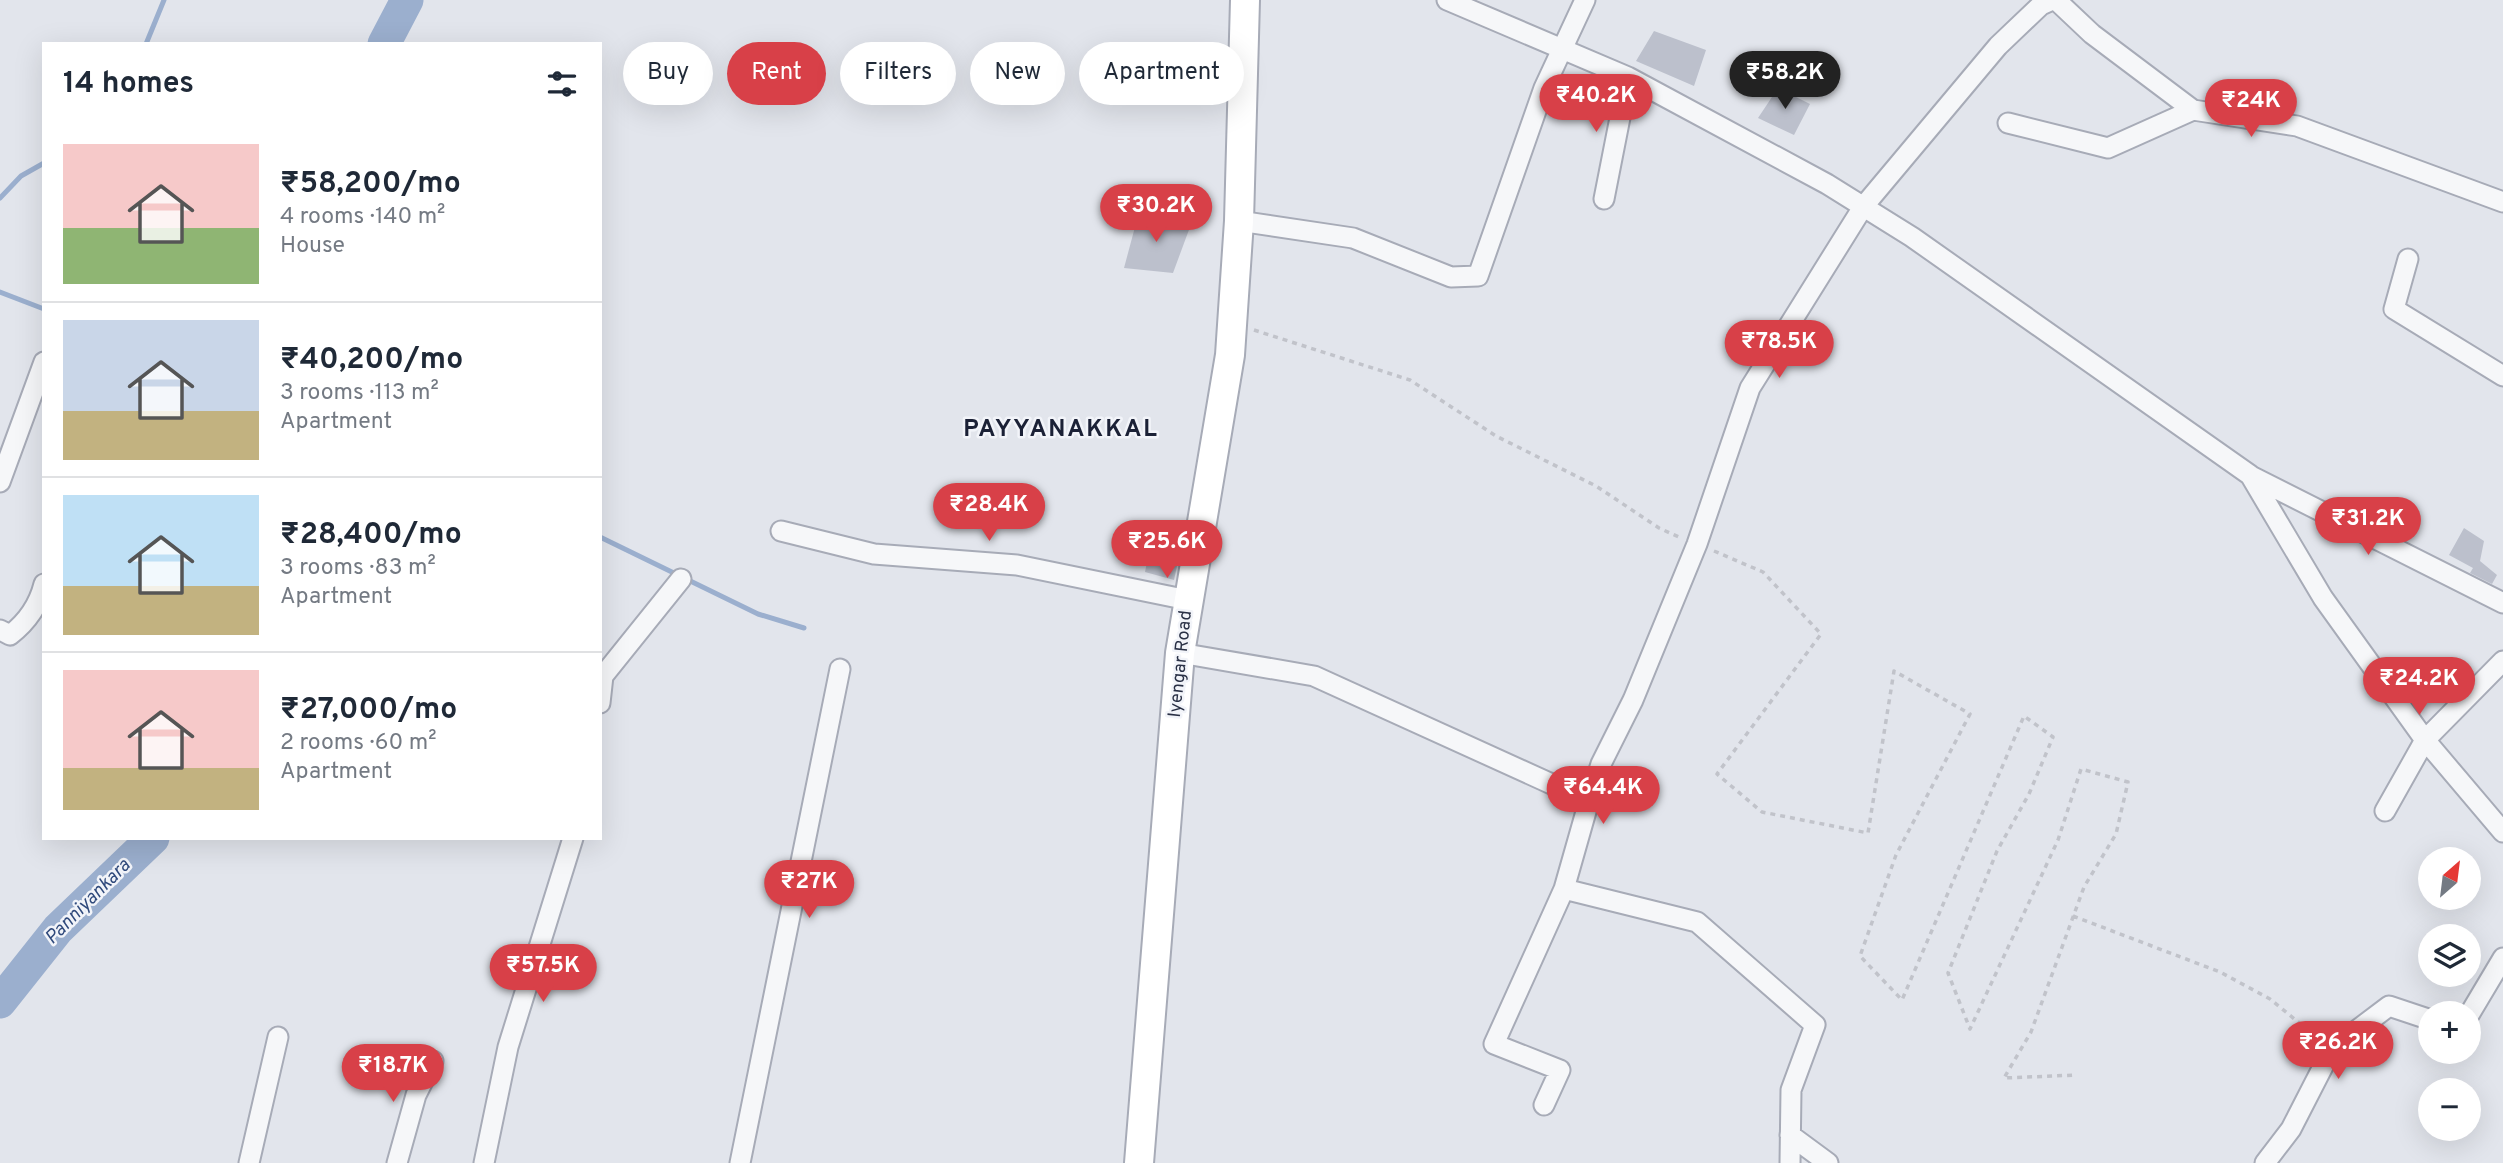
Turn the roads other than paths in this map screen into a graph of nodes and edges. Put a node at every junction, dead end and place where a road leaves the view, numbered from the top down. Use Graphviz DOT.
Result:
graph roads {
  1 [pos="1245,0"];
  2 [pos="1447,0"];
  3 [pos="1585,0"];
  4 [pos="2054,0"];
  5 [pos="1562,47"];
  6 [pos="1628,77"];
  7 [pos="2193,110"];
  8 [pos="2008,123"];
  9 [pos="1604,199"];
  10 [pos="2503,202"];
  11 [pos="1863,207"];
  12 [pos="1239,221"];
  13 [pos="2408,260"];
  14 [pos="42,367"];
  15 [pos="2503,376"];
  16 [pos="2250,475"];
  17 [pos="0,482"];
  18 [pos="780,531"];
  19 [pos="681,579"];
  20 [pos="42,593"];
  21 [pos="1188,600"];
  22 [pos="2503,603"];
  23 [pos="0,630"];
  24 [pos="1180,653"];
  25 [pos="2503,661"];
  26 [pos="839,669"];
  27 [pos="602,685"];
  28 [pos="2424,740"];
  29 [pos="1589,801"];
  30 [pos="2385,811"];
  31 [pos="2503,832"];
  32 [pos="572,840"];
  33 [pos="1564,889"];
  34 [pos="2503,958"];
  35 [pos="2477,1001"];
  36 [pos="2418,1016"];
  37 [pos="278,1037"];
  38 [pos="433,1061"];
  39 [pos="1544,1105"];
  40 [pos="1790,1135"];
  41 [pos="249,1163"];
  42 [pos="397,1163"];
  43 [pos="484,1163"];
  44 [pos="740,1163"];
  45 [pos="1139,1163"];
  46 [pos="1790,1163"];
  47 [pos="1828,1163"];
  48 [pos="2265,1163"];
  1 -- 12 [label="main road, Iyengar Road"];
  2 -- 5 [label="street"];
  3 -- 5 [label="street"];
  4 -- 7 [label="street"];
  4 -- 11 [label="street"];
  5 -- 6 [label="street"];
  5 -- 12 [label="street"];
  6 -- 9 [label="street"];
  6 -- 11 [label="street"];
  7 -- 8 [label="street"];
  7 -- 10 [label="street"];
  11 -- 16 [label="street"];
  11 -- 29 [label="street"];
  12 -- 21 [label="main road, Iyengar Road"];
  13 -- 15 [label="street"];
  14 -- 17 [label="street"];
  16 -- 22 [label="street"];
  16 -- 28 [label="street"];
  18 -- 21 [label="street"];
  19 -- 27 [label="street"];
  20 -- 23 [label="street"];
  21 -- 24 [label="main road, Iyengar Road"];
  24 -- 29 [label="street"];
  24 -- 45 [label="main road, Iyengar Road"];
  25 -- 28 [label="street"];
  26 -- 44 [label="street"];
  28 -- 30 [label="street"];
  28 -- 31 [label="street"];
  29 -- 33 [label="street"];
  32 -- 43 [label="street"];
  33 -- 39 [label="street"];
  33 -- 40 [label="street"];
  34 -- 35 [label="street"];
  36 -- 48 [label="street"];
  37 -- 41 [label="street"];
  38 -- 42 [label="street"];
  40 -- 46 [label="street"];
  40 -- 47 [label="street"];
}
